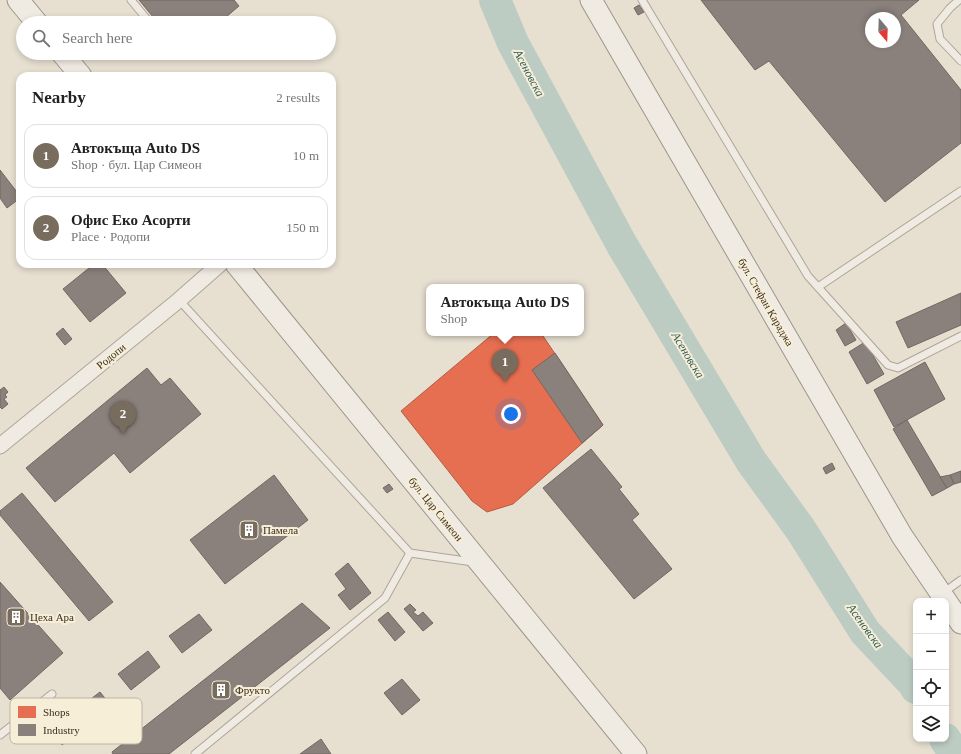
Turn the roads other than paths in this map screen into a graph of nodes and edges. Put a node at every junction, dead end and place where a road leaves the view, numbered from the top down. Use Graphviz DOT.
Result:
graph roads {
  1 [pos="18,0"];
  2 [pos="131,0"];
  3 [pos="591,0"];
  4 [pos="642,0"];
  5 [pos="959,0"];
  6 [pos="31,16"];
  7 [pos="144,16"];
  8 [pos="68,60"];
  9 [pos="961,61"];
  10 [pos="78,72"];
  11 [pos="961,191"];
  12 [pos="215,268"];
  13 [pos="239,268"];
  14 [pos="818,287"];
  15 [pos="179,300"];
  16 [pos="961,336"];
  17 [pos="0,446"];
  18 [pos="410,553"];
  19 [pos="480,563"];
  20 [pos="961,580"];
  21 [pos="943,598"];
  22 [pos="945,598"];
  23 [pos="949,606"];
  24 [pos="961,623"];
  25 [pos="52,694"];
  26 [pos="47,698"];
  27 [pos="10,727"];
  28 [pos="0,735"];
  29 [pos="194,754"];
  30 [pos="636,754"];
  1 -- 6 [label="main road"];
  2 -- 7 [label="lane"];
  3 -- 21 [label="main road, бул. Стефан Караджа"];
  4 -- 14 [label="lane"];
  5 -- 9 [label="lane"];
  8 -- 10 [label="main road"];
  11 -- 14 [label="lane"];
  12 -- 15 [label="street, Родопи"];
  13 -- 19 [label="main road, бул. Цар Симеон"];
  14 -- 16 [label="lane"];
  15 -- 17 [label="street, Родопи"];
  15 -- 18 [label="lane"];
  18 -- 19 [label="lane"];
  18 -- 29 [label="lane"];
  19 -- 30 [label="main road, бул. Цар Симеон"];
  20 -- 22 [label="lane"];
  23 -- 24 [label="main road, бул. Стефан Караджа"];
  25 -- 26 [label="lane"];
  27 -- 28 [label="lane"];
}
